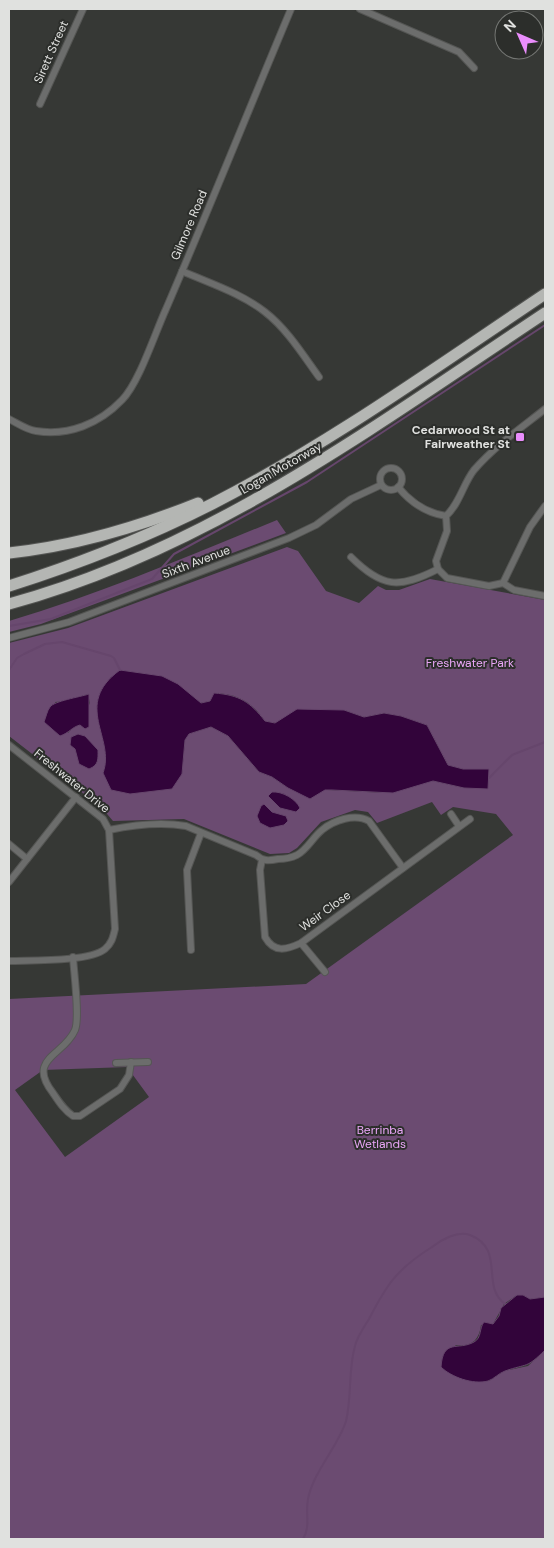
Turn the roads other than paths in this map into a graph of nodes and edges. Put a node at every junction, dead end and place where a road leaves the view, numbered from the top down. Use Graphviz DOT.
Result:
graph roads {
  1 [pos="83,9"];
  2 [pos="291,9"];
  3 [pos="360,9"];
  4 [pos="474,68"];
  5 [pos="40,104"];
  6 [pos="182,271"];
  7 [pos="545,294"];
  8 [pos="545,313"];
  9 [pos="319,377"];
  10 [pos="545,409"];
  11 [pos="9,419"];
  12 [pos="294,458"];
  13 [pos="381,485"];
  14 [pos="398,487"];
  15 [pos="545,506"];
  16 [pos="446,516"];
  17 [pos="9,553"];
  18 [pos="351,557"];
  19 [pos="438,569"];
  20 [pos="503,583"];
  21 [pos="9,586"];
  22 [pos="545,596"];
  23 [pos="9,604"];
  24 [pos="9,638"];
  25 [pos="9,744"];
  26 [pos="76,797"];
  27 [pos="451,814"];
  28 [pos="470,819"];
  29 [pos="459,826"];
  30 [pos="109,830"];
  31 [pos="201,833"];
  32 [pos="9,844"];
  33 [pos="27,859"];
  34 [pos="262,860"];
  35 [pos="403,868"];
  36 [pos="9,882"];
  37 [pos="301,942"];
  38 [pos="191,950"];
  39 [pos="73,957"];
  40 [pos="9,961"];
  41 [pos="325,972"];
  42 [pos="131,1062"];
  43 [pos="148,1062"];
  44 [pos="116,1063"];
  1 -- 5 [label="street, Sirett Street"];
  2 -- 6 [label="street, Gilmore Road"];
  3 -- 4 [label="street"];
  6 -- 9 [label="street"];
  6 -- 11 [label="street, Gilmore Road"];
  7 -- 12 [label="highway, Logan Motorway"];
  8 -- 23 [label="highway, Logan Motorway"];
  10 -- 16 [label="street"];
  12 -- 17 [label="highway"];
  12 -- 21 [label="highway, Logan Motorway"];
  13 -- 14 [label="street"];
  13 -- 14 [label="street"];
  13 -- 24 [label="street, Sixth Avenue"];
  14 -- 16 [label="street"];
  15 -- 20 [label="street"];
  16 -- 19 [label="street"];
  18 -- 19 [label="street"];
  19 -- 20 [label="street"];
  20 -- 22 [label="street"];
  25 -- 26 [label="street, Freshwater Drive"];
  26 -- 30 [label="street, Freshwater Drive"];
  26 -- 33 [label="street"];
  27 -- 29 [label="street"];
  28 -- 29 [label="street, Weir Close"];
  29 -- 35 [label="street, Weir Close"];
  30 -- 31 [label="street"];
  30 -- 39 [label="street, Freshwater Drive"];
  31 -- 34 [label="street"];
  31 -- 38 [label="street"];
  32 -- 33 [label="street"];
  33 -- 36 [label="street"];
  34 -- 35 [label="street"];
  34 -- 37 [label="street, Weir Close"];
  35 -- 37 [label="street, Weir Close"];
  37 -- 41 [label="street"];
  39 -- 40 [label="street, Freshwater Drive"];
  39 -- 42 [label="street"];
  42 -- 43 [label="street"];
  42 -- 44 [label="street"];
}
